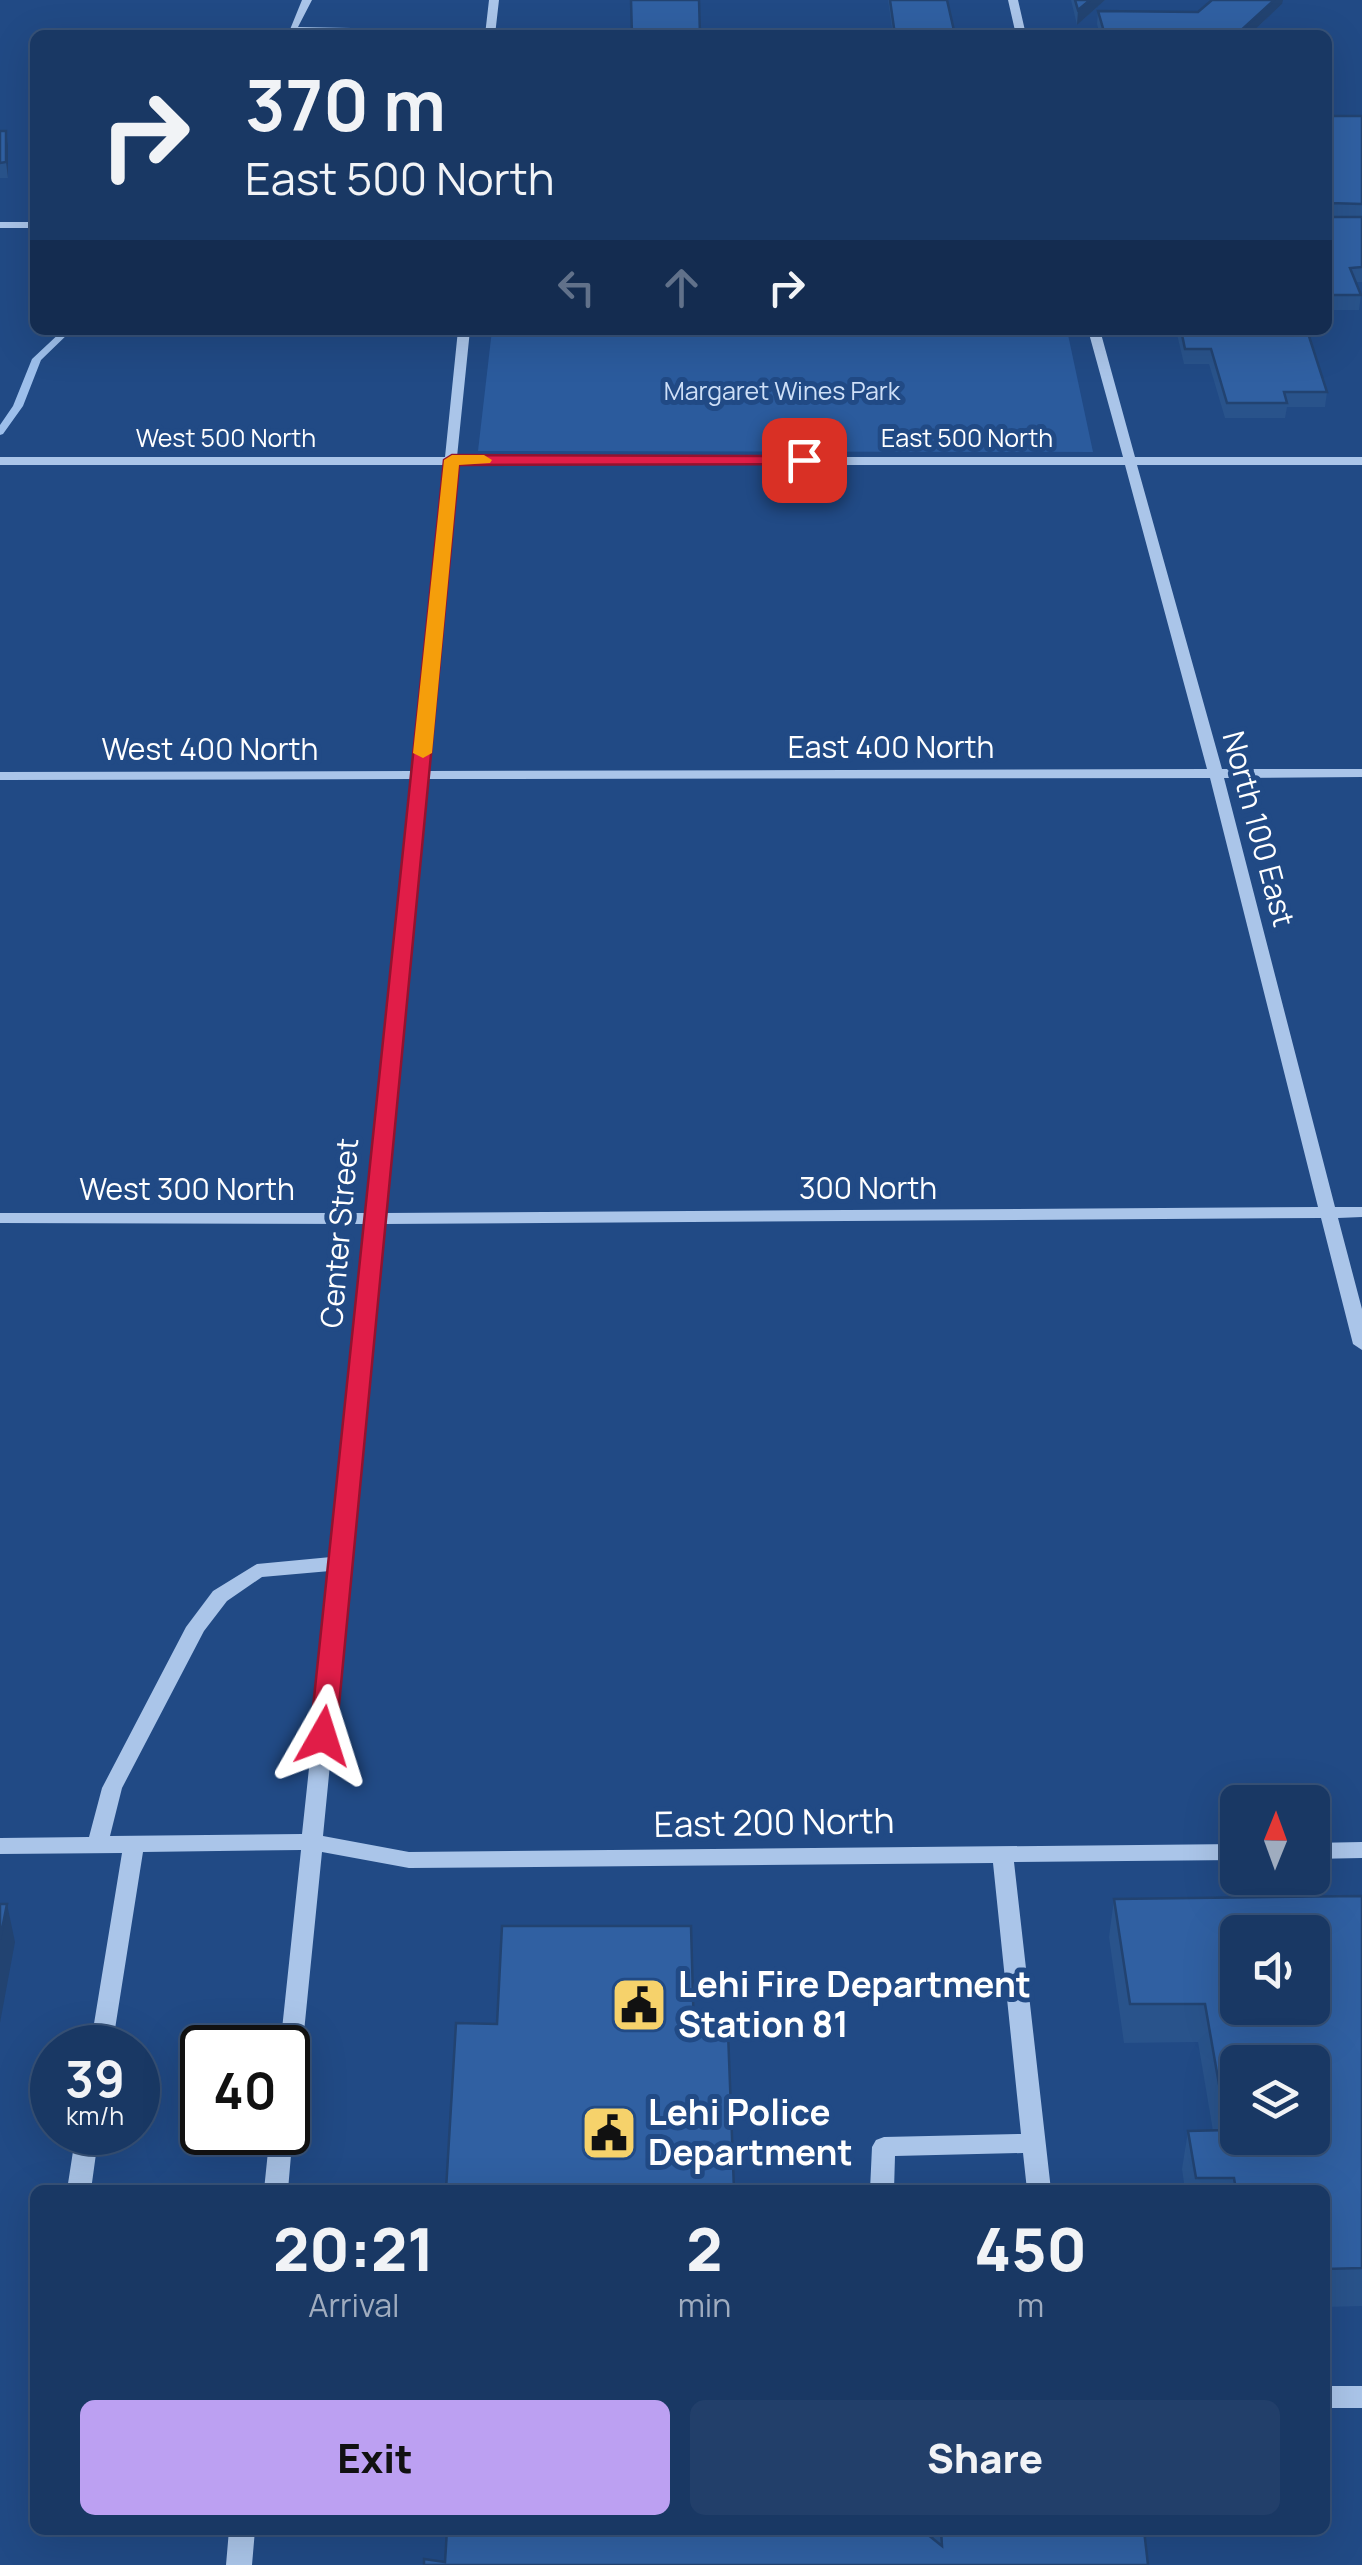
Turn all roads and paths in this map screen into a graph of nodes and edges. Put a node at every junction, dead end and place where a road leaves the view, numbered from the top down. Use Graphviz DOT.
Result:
graph roads {
  1 [pos="307,0"];
  2 [pos="494,0"];
  3 [pos="1013,0"];
  4 [pos="292,30"];
  5 [pos="491,30"];
  6 [pos="1020,30"];
  7 [pos="0,225"];
  8 [pos="30,225"];
  9 [pos="464,335"];
  10 [pos="1095,335"];
  11 [pos="452,460"];
  12 [pos="1130,461"];
  13 [pos="1362,461"];
  14 [pos="0,462"];
  15 [pos="1215,774"];
  16 [pos="1362,774"];
  17 [pos="0,776"];
  18 [pos="420,778"];
  19 [pos="1327,1212"];
  20 [pos="1362,1212"];
  21 [pos="0,1218"];
  22 [pos="374,1218"];
  23 [pos="1362,1344"];
  24 [pos="340,1564"];
  25 [pos="312,1842"];
  26 [pos="97,1845"];
  27 [pos="134,1845"];
  28 [pos="0,1846"];
  29 [pos="1362,1850"];
  30 [pos="1330,1851"];
  31 [pos="1220,1852"];
  32 [pos="1003,1854"];
  33 [pos="105,2025"];
  34 [pos="294,2025"];
  35 [pos="1032,2143"];
  36 [pos="84,2155"];
  37 [pos="280,2155"];
  38 [pos="80,2185"];
  39 [pos="277,2185"];
  40 [pos="882,2185"];
  41 [pos="1038,2185"];
  42 [pos="1362,2397"];
  43 [pos="1330,2398"];
  44 [pos="242,2535"];
  45 [pos="240,2565"];
  1 -- 4 [label="street"];
  2 -- 5 [label="street"];
  3 -- 6 [label="street"];
  7 -- 8 [label="street"];
  9 -- 11 [label="street, Center Street"];
  10 -- 12 [label="street, North 100 East"];
  11 -- 12 [label="street, East 500 North"];
  11 -- 14 [label="street, West 500 North"];
  11 -- 18 [label="street, Center Street"];
  12 -- 13 [label="street, East 500 North"];
  12 -- 15 [label="street, North 100 East"];
  15 -- 16 [label="street, East 400 North"];
  15 -- 18 [label="street, East 400 North"];
  15 -- 19 [label="street, North 100 East"];
  17 -- 18 [label="street, West 400 North"];
  18 -- 22 [label="street, Center Street"];
  19 -- 20 [label="street, 300 North"];
  19 -- 22 [label="street, 300 North"];
  19 -- 23 [label="street, North 100 East"];
  21 -- 22 [label="street, West 300 North"];
  22 -- 24 [label="street, Center Street"];
  24 -- 25 [label="street, Center Street"];
  24 -- 26 [label="street"];
  25 -- 27 [label="street, East 200 North"];
  25 -- 32 [label="street, East 200 North"];
  25 -- 34 [label="street, Center Street"];
  26 -- 27 [label="street, East 200 North"];
  26 -- 28 [label="street, East 200 North"];
  27 -- 33 [label="street"];
  29 -- 30 [label="street"];
  31 -- 32 [label="street, East 200 North"];
  32 -- 35 [label="street"];
  35 -- 40 [label="street"];
  35 -- 41 [label="street"];
  36 -- 38 [label="street"];
  37 -- 39 [label="street"];
  42 -- 43 [label="street"];
  44 -- 45 [label="street"];
}
